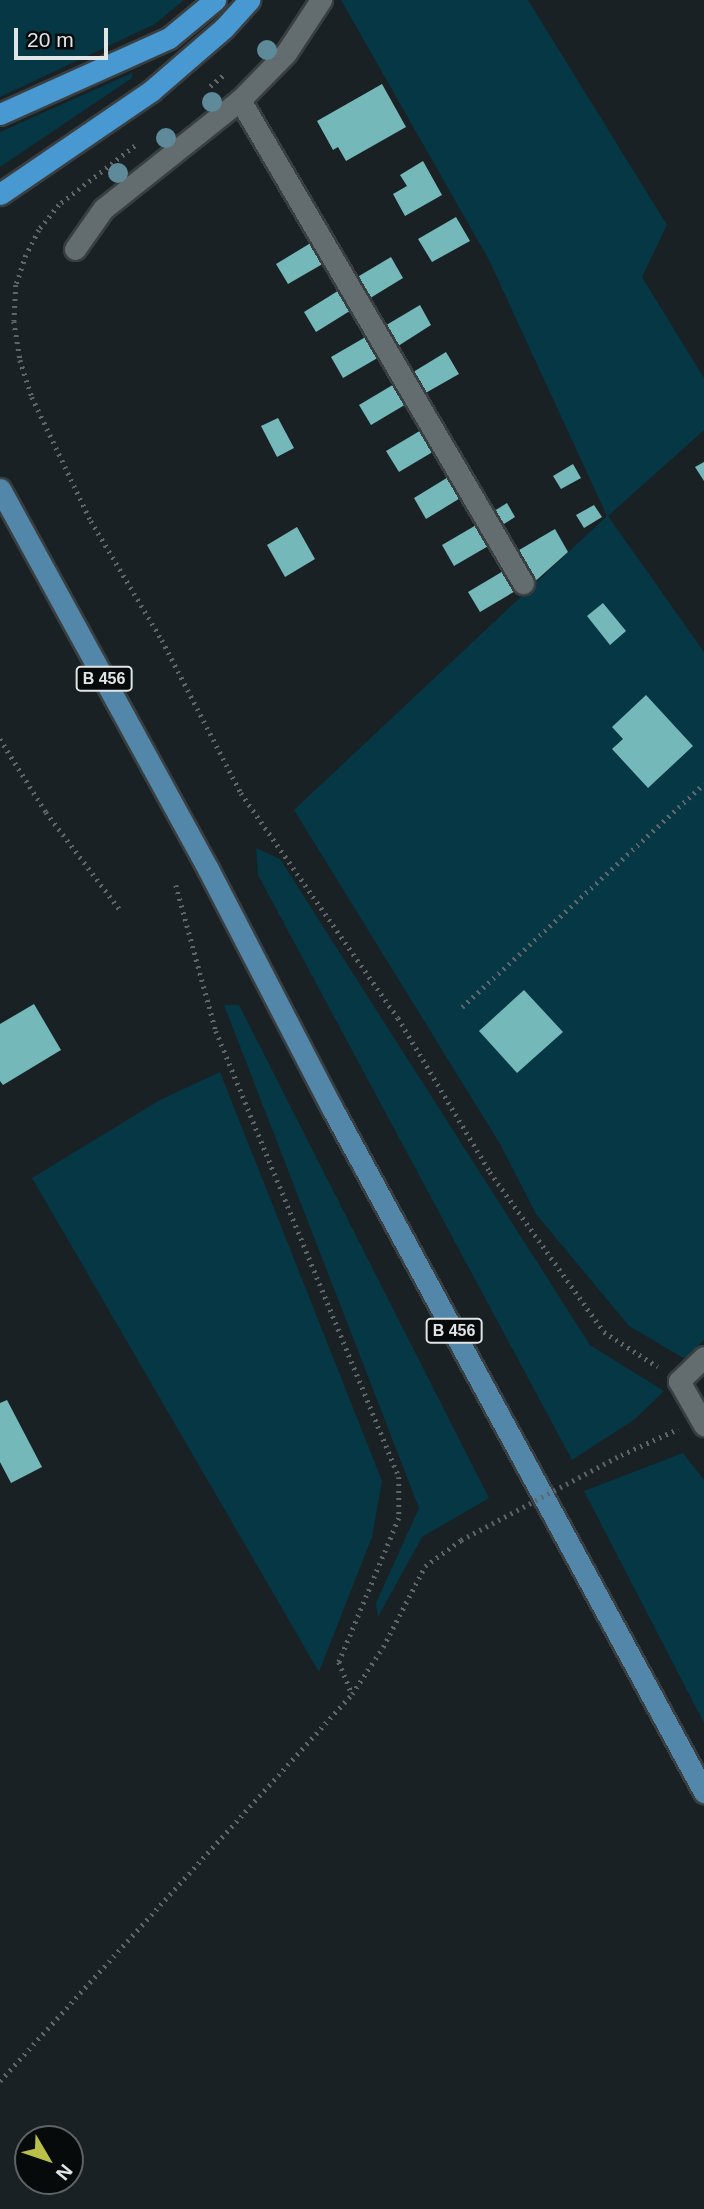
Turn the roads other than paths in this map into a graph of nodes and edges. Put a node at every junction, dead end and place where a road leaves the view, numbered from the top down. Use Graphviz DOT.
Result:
graph roads {
  1 [pos="215,0"];
  2 [pos="249,0"];
  3 [pos="321,0"];
  4 [pos="240,100"];
  5 [pos="0,114"];
  6 [pos="2,196"];
  7 [pos="75,249"];
  8 [pos="0,489"];
  9 [pos="523,583"];
  10 [pos="704,1357"];
  11 [pos="703,1422"];
  12 [pos="704,1792"];
  1 -- 5 [label="highway"];
  2 -- 6 [label="highway"];
  3 -- 4 [label="lane"];
  4 -- 7 [label="lane"];
  4 -- 9 [label="lane"];
  8 -- 12 [label="main road, B 456"];
  10 -- 11 [label="lane"];
}
